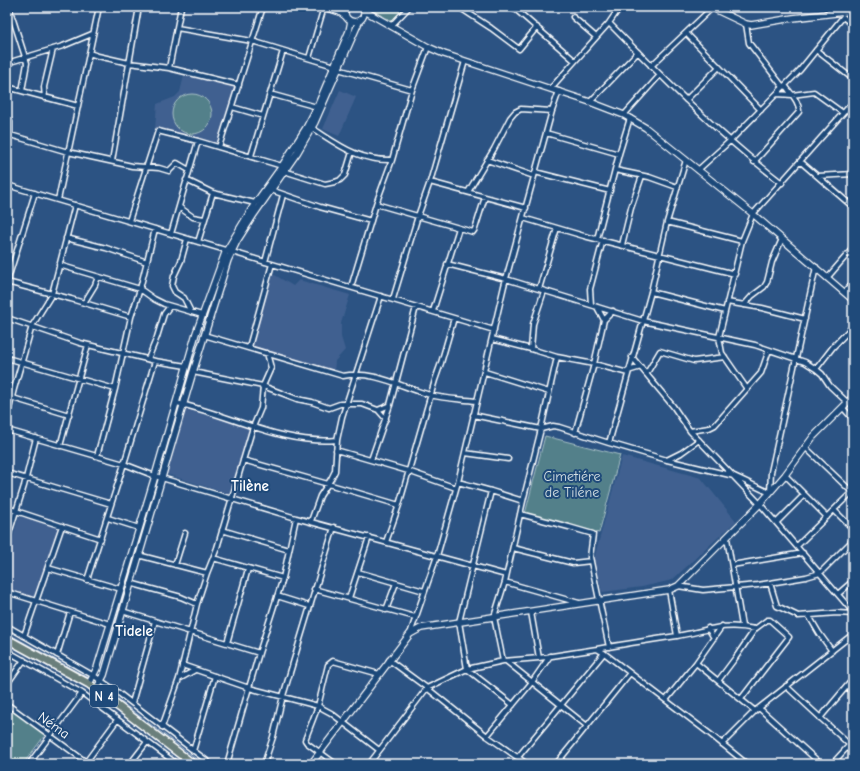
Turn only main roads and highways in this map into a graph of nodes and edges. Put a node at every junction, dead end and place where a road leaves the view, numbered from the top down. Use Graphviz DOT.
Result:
graph roads {
  1 [pos="7,639"];
  2 [pos="193,764"];
  1 -- 2 [label="highway, N 4"];
}
